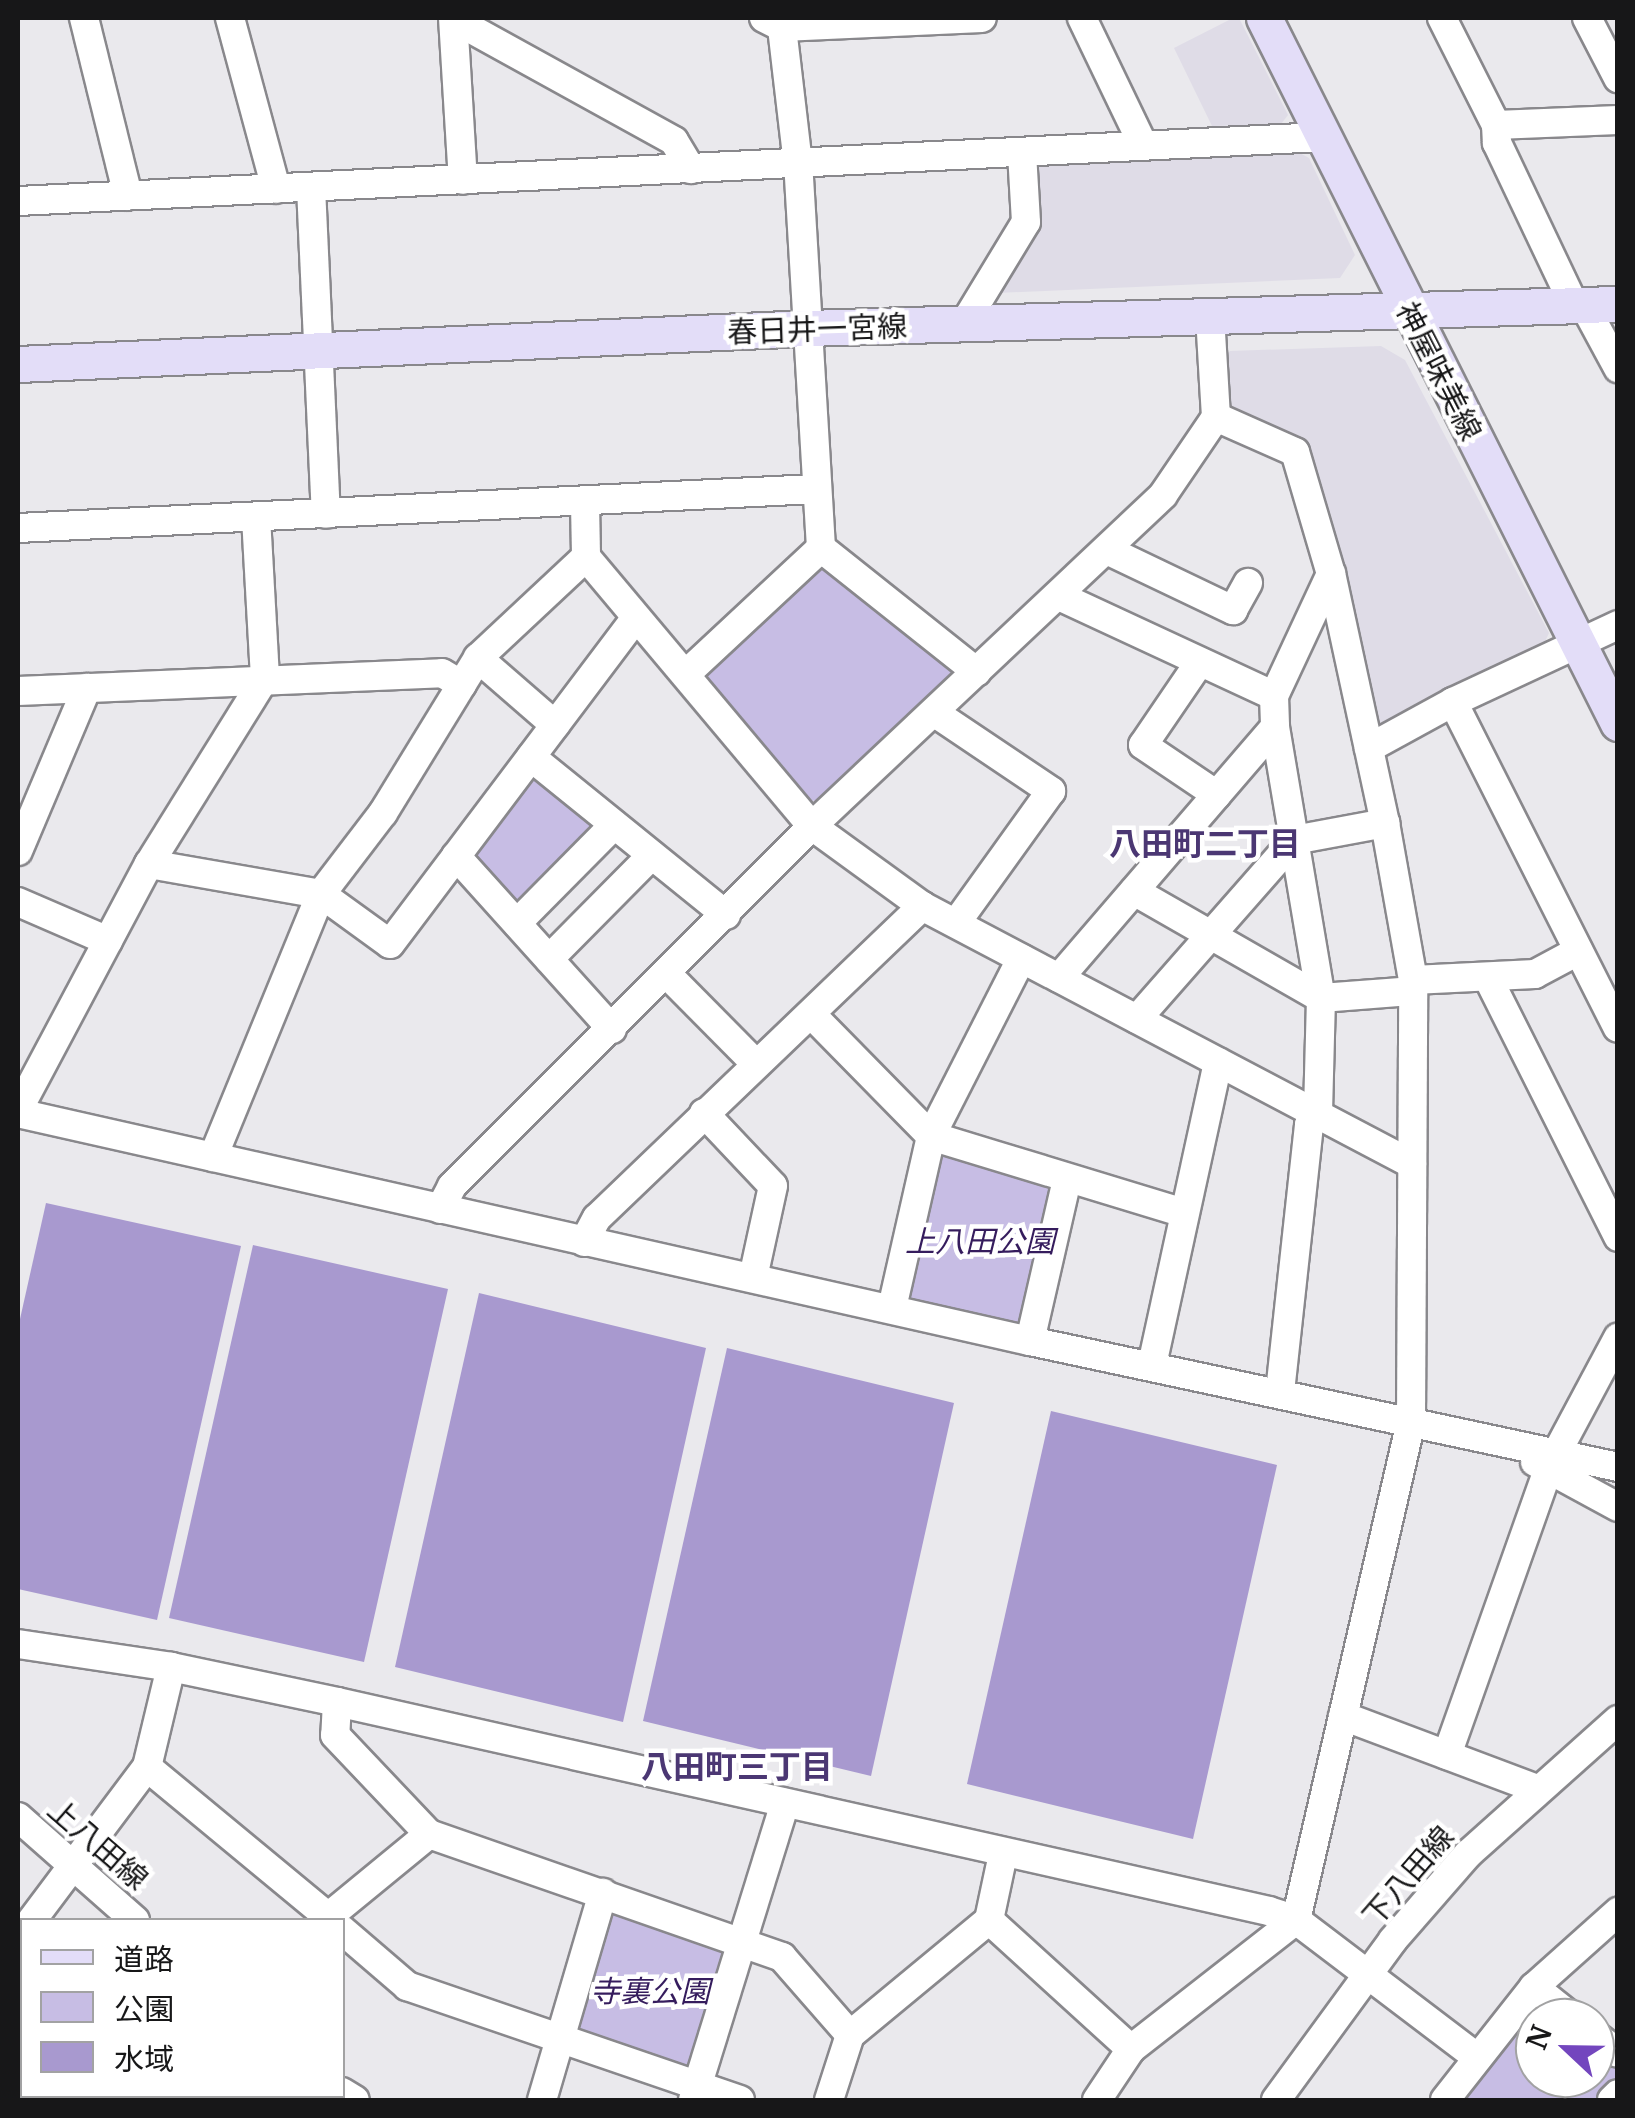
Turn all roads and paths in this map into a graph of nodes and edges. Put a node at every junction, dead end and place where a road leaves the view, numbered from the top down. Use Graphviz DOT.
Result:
graph roads {
  1 [pos="84,18"];
  2 [pos="230,18"];
  3 [pos="982,18"];
  4 [pos="1082,18"];
  5 [pos="1264,18"];
  6 [pos="1442,18"];
  7 [pos="1586,18"];
  8 [pos="454,19"];
  9 [pos="918,19"];
  10 [pos="773,22"];
  11 [pos="1618,78"];
  12 [pos="1618,120"];
  13 [pos="1496,125"];
  14 [pos="1324,137"];
  15 [pos="1143,145"];
  16 [pos="1022,152"];
  17 [pos="798,164"];
  18 [pos="691,169"];
  19 [pos="463,180"];
  20 [pos="312,187"];
  21 [pos="276,189"];
  22 [pos="128,196"];
  23 [pos="18,201"];
  24 [pos="1592,304"];
  25 [pos="1406,309"];
  26 [pos="1210,317"];
  27 [pos="964,324"];
  28 [pos="806,328"];
  29 [pos="316,351"];
  30 [pos="18,364"];
  31 [pos="1618,368"];
  32 [pos="1216,417"];
  33 [pos="816,489"];
  34 [pos="585,503"];
  35 [pos="326,514"];
  36 [pos="256,519"];
  37 [pos="18,528"];
  38 [pos="821,548"];
  39 [pos="1107,550"];
  40 [pos="586,556"];
  41 [pos="1331,574"];
  42 [pos="1248,583"];
  43 [pos="1058,596"];
  44 [pos="636,616"];
  45 [pos="1618,625"];
  46 [pos="1577,644"];
  47 [pos="478,658"];
  48 [pos="1199,663"];
  49 [pos="977,672"];
  50 [pos="688,673"];
  51 [pos="265,678"];
  52 [pos="462,685"];
  53 [pos="87,688"];
  54 [pos="18,692"];
  55 [pos="1274,696"];
  56 [pos="1453,702"];
  57 [pos="935,713"];
  58 [pos="1618,723"];
  59 [pos="555,724"];
  60 [pos="1275,727"];
  61 [pos="1370,748"];
  62 [pos="531,757"];
  63 [pos="1217,796"];
  64 [pos="1385,823"];
  65 [pos="614,825"];
  66 [pos="812,826"];
  67 [pos="1294,840"];
  68 [pos="18,851"];
  69 [pos="456,856"];
  70 [pos="652,856"];
  71 [pos="149,864"];
  72 [pos="1134,891"];
  73 [pos="322,894"];
  74 [pos="18,902"];
  75 [pos="922,906"];
  76 [pos="726,915"];
  77 [pos="956,923"];
  78 [pos="517,924"];
  79 [pos="1212,935"];
  80 [pos="108,940"];
  81 [pos="1578,950"];
  82 [pos="549,959"];
  83 [pos="1021,959"];
  84 [pos="667,974"];
  85 [pos="1059,978"];
  86 [pos="1488,978"];
  87 [pos="1412,985"];
  88 [pos="1321,998"];
  89 [pos="811,1014"];
  90 [pos="1137,1019"];
  91 [pos="1618,1028"];
  92 [pos="612,1030"];
  93 [pos="1218,1062"];
  94 [pos="756,1064"];
  95 [pos="18,1112"];
  96 [pos="704,1113"];
  97 [pos="1318,1114"];
  98 [pos="931,1136"];
  99 [pos="213,1157"];
  100 [pos="1412,1164"];
  101 [pos="1066,1180"];
  102 [pos="1607,1190"];
  103 [pos="440,1208"];
  104 [pos="1185,1214"];
  105 [pos="1618,1237"];
  106 [pos="584,1242"];
  107 [pos="753,1278"];
  108 [pos="892,1308"];
  109 [pos="1618,1338"];
  110 [pos="1030,1341"];
  111 [pos="1152,1365"];
  112 [pos="1280,1393"];
  113 [pos="1410,1422"];
  114 [pos="1553,1460"];
  115 [pos="1618,1466"];
  116 [pos="1618,1507"];
  117 [pos="18,1644"];
  118 [pos="171,1667"];
  119 [pos="337,1702"];
  120 [pos="1343,1716"];
  121 [pos="1618,1720"];
  122 [pos="1446,1755"];
  123 [pos="147,1767"];
  124 [pos="1537,1789"];
  125 [pos="785,1803"];
  126 [pos="18,1817"];
  127 [pos="429,1834"];
  128 [pos="1004,1854"];
  129 [pos="71,1865"];
  130 [pos="603,1893"];
  131 [pos="1618,1912"];
  132 [pos="33,1918"];
  133 [pos="133,1918"];
  134 [pos="329,1918"];
  135 [pos="338,1918"];
  136 [pos="989,1920"];
  137 [pos="1296,1920"];
  138 [pos="345,1932"];
  139 [pos="742,1942"];
  140 [pos="1370,1974"];
  141 [pos="1534,1987"];
  142 [pos="1548,1998"];
  143 [pos="850,2035"];
  144 [pos="561,2040"];
  145 [pos="1131,2049"];
  146 [pos="1478,2058"];
  147 [pos="695,2094"];
  148 [pos="1618,2094"];
  149 [pos="542,2100"];
  150 [pos="740,2100"];
  151 [pos="829,2100"];
  152 [pos="1097,2100"];
  153 [pos="1276,2100"];
  154 [pos="1444,2100"];
  155 [pos="1612,2100"];
  1 -- 22 [label="street"];
  2 -- 21 [label="street"];
  3 -- 9 [label="street"];
  4 -- 15 [label="street"];
  5 -- 14 [label="main road, 神屋味美線"];
  6 -- 13 [label="street"];
  7 -- 11 [label="street"];
  8 -- 18 [label="street"];
  8 -- 19 [label="street"];
  9 -- 10 [label="street"];
  10 -- 17 [label="street"];
  12 -- 13 [label="street"];
  13 -- 24 [label="street"];
  14 -- 15 [label="street"];
  14 -- 25 [label="main road, 神屋味美線"];
  15 -- 16 [label="street"];
  16 -- 17 [label="street"];
  16 -- 27 [label="street"];
  17 -- 18 [label="street"];
  17 -- 28 [label="street"];
  18 -- 19 [label="street"];
  19 -- 20 [label="street"];
  20 -- 21 [label="street"];
  20 -- 29 [label="street"];
  21 -- 22 [label="street"];
  22 -- 23 [label="street"];
  24 -- 25 [label="main road, 春日井一宮線"];
  24 -- 31 [label="street"];
  25 -- 26 [label="main road, 春日井一宮線"];
  25 -- 46 [label="main road, 神屋味美線"];
  26 -- 27 [label="main road, 春日井一宮線"];
  26 -- 32 [label="street"];
  27 -- 28 [label="main road, 春日井一宮線"];
  28 -- 29 [label="main road, 春日井一宮線"];
  28 -- 33 [label="street"];
  29 -- 30 [label="main road, 春日井一宮線"];
  29 -- 35 [label="street"];
  32 -- 39 [label="street"];
  32 -- 41 [label="street"];
  33 -- 34 [label="street"];
  33 -- 38 [label="street"];
  34 -- 35 [label="street"];
  34 -- 40 [label="street"];
  35 -- 36 [label="street"];
  36 -- 37 [label="street"];
  36 -- 51 [label="street"];
  38 -- 49 [label="street"];
  38 -- 50 [label="street"];
  39 -- 42 [label="street"];
  39 -- 43 [label="street"];
  40 -- 44 [label="street"];
  40 -- 47 [label="street"];
  41 -- 55 [label="street"];
  41 -- 61 [label="street"];
  43 -- 48 [label="street"];
  43 -- 49 [label="street"];
  44 -- 50 [label="street"];
  44 -- 59 [label="street"];
  45 -- 46 [label="street"];
  46 -- 56 [label="street"];
  46 -- 58 [label="main road, 神屋味美線"];
  47 -- 52 [label="street"];
  47 -- 59 [label="street"];
  48 -- 55 [label="street"];
  48 -- 63 [label="street"];
  49 -- 57 [label="street"];
  50 -- 66 [label="street"];
  51 -- 52 [label="street"];
  51 -- 53 [label="street"];
  51 -- 71 [label="street"];
  52 -- 73 [label="street"];
  53 -- 54 [label="street"];
  53 -- 68 [label="street"];
  55 -- 60 [label="street"];
  56 -- 61 [label="street"];
  56 -- 81 [label="street"];
  57 -- 66 [label="street"];
  57 -- 77 [label="street"];
  59 -- 62 [label="street"];
  60 -- 63 [label="street"];
  60 -- 67 [label="street"];
  61 -- 64 [label="street"];
  62 -- 65 [label="street"];
  62 -- 69 [label="street"];
  63 -- 72 [label="street"];
  64 -- 67 [label="street"];
  64 -- 87 [label="street"];
  65 -- 70 [label="street"];
  65 -- 78 [label="street"];
  66 -- 75 [label="street"];
  66 -- 76 [label="street"];
  67 -- 79 [label="street"];
  67 -- 88 [label="street"];
  69 -- 73 [label="street"];
  69 -- 78 [label="street"];
  70 -- 76 [label="street"];
  70 -- 82 [label="street"];
  71 -- 73 [label="street"];
  71 -- 80 [label="street"];
  72 -- 79 [label="street"];
  72 -- 85 [label="street"];
  73 -- 99 [label="street"];
  74 -- 80 [label="street"];
  75 -- 77 [label="street"];
  75 -- 89 [label="street"];
  76 -- 84 [label="street"];
  77 -- 83 [label="street"];
  78 -- 82 [label="street"];
  79 -- 88 [label="street"];
  79 -- 90 [label="street"];
  80 -- 95 [label="street"];
  81 -- 86 [label="street"];
  81 -- 91 [label="street"];
  82 -- 92 [label="street"];
  83 -- 85 [label="street"];
  83 -- 98 [label="street"];
  84 -- 92 [label="street"];
  84 -- 94 [label="street"];
  85 -- 90 [label="street"];
  86 -- 87 [label="street"];
  86 -- 102 [label="street"];
  87 -- 88 [label="street"];
  87 -- 100 [label="street"];
  88 -- 97 [label="street"];
  89 -- 94 [label="street"];
  89 -- 98 [label="street"];
  90 -- 93 [label="street"];
  92 -- 103 [label="street"];
  93 -- 97 [label="street"];
  93 -- 104 [label="street"];
  94 -- 96 [label="street"];
  95 -- 99 [label="street"];
  96 -- 106 [label="street"];
  96 -- 107 [label="street"];
  97 -- 100 [label="street"];
  97 -- 112 [label="street"];
  98 -- 101 [label="street"];
  98 -- 108 [label="street"];
  99 -- 103 [label="street"];
  100 -- 113 [label="street"];
  101 -- 104 [label="street"];
  101 -- 110 [label="street"];
  102 -- 105 [label="street"];
  103 -- 106 [label="street"];
  104 -- 111 [label="street"];
  106 -- 107 [label="street"];
  107 -- 108 [label="street"];
  108 -- 110 [label="street"];
  109 -- 114 [label="street"];
  110 -- 111 [label="street"];
  111 -- 112 [label="street"];
  112 -- 113 [label="street"];
  113 -- 114 [label="street"];
  113 -- 120 [label="street"];
  114 -- 115 [label="street"];
  114 -- 116 [label="street"];
  114 -- 122 [label="street"];
  117 -- 118 [label="street"];
  118 -- 119 [label="street"];
  118 -- 123 [label="street"];
  119 -- 125 [label="street"];
  119 -- 127 [label="street"];
  120 -- 122 [label="street"];
  120 -- 137 [label="street"];
  121 -- 124 [label="street, 下八田線"];
  122 -- 124 [label="street"];
  123 -- 129 [label="street"];
  123 -- 134 [label="street"];
  124 -- 140 [label="street, 下八田線"];
  125 -- 128 [label="street"];
  125 -- 139 [label="street"];
  126 -- 129 [label="street, 上八田線"];
  127 -- 130 [label="street"];
  127 -- 135 [label="street"];
  128 -- 136 [label="street"];
  128 -- 137 [label="street"];
  129 -- 132 [label="street"];
  129 -- 133 [label="street, 上八田線"];
  130 -- 139 [label="street"];
  130 -- 144 [label="street"];
  131 -- 141 [label="street"];
  136 -- 143 [label="street"];
  136 -- 145 [label="street"];
  137 -- 140 [label="street"];
  137 -- 145 [label="street"];
  138 -- 144 [label="street"];
  139 -- 143 [label="street"];
  139 -- 147 [label="street"];
  140 -- 146 [label="street"];
  140 -- 153 [label="street, 下八田線"];
  141 -- 142 [label="street"];
  141 -- 146 [label="street"];
  143 -- 151 [label="street"];
  144 -- 147 [label="street"];
  144 -- 149 [label="street"];
  145 -- 152 [label="street"];
  146 -- 154 [label="street"];
  147 -- 150 [label="street"];
  148 -- 155 [label="street"];
}
